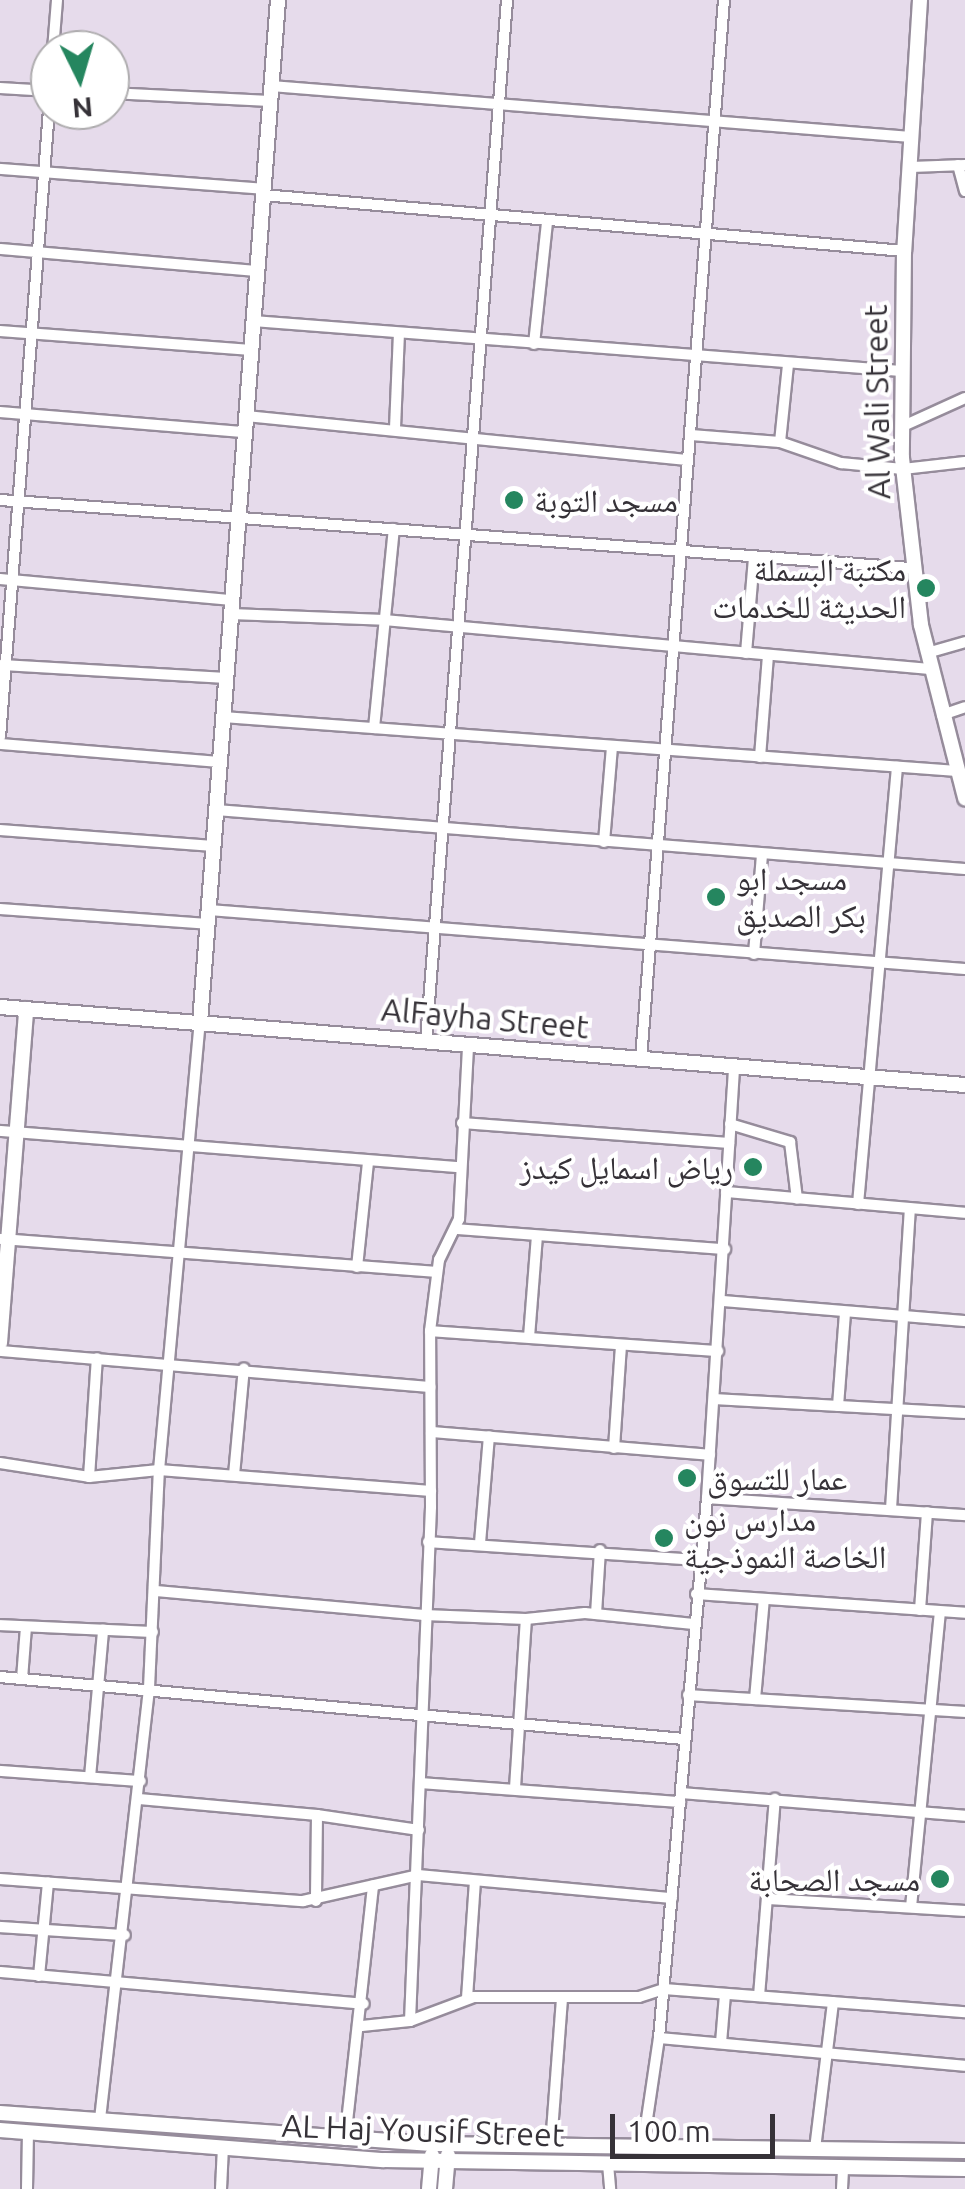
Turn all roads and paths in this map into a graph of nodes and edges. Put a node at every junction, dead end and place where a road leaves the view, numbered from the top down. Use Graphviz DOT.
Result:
graph roads {
  1 [pos="57,0"];
  2 [pos="278,0"];
  3 [pos="507,0"];
  4 [pos="724,0"];
  5 [pos="907,0"];
  6 [pos="920,0"];
  7 [pos="55,30"];
  8 [pos="0,88"];
  9 [pos="30,92"];
  10 [pos="130,94"];
  11 [pos="271,94"];
  12 [pos="499,104"];
  13 [pos="715,119"];
  14 [pos="47,130"];
  15 [pos="911,137"];
  16 [pos="961,165"];
  17 [pos="911,167"];
  18 [pos="0,169"];
  19 [pos="43,174"];
  20 [pos="965,191"];
  21 [pos="263,192"];
  22 [pos="490,217"];
  23 [pos="546,223"];
  24 [pos="706,238"];
  25 [pos="0,249"];
  26 [pos="37,251"];
  27 [pos="904,251"];
  28 [pos="257,271"];
  29 [pos="254,321"];
  30 [pos="0,331"];
  31 [pos="30,333"];
  32 [pos="399,334"];
  33 [pos="480,341"];
  34 [pos="534,344"];
  35 [pos="251,350"];
  36 [pos="696,360"];
  37 [pos="788,365"];
  38 [pos="901,371"];
  39 [pos="965,398"];
  40 [pos="0,412"];
  41 [pos="24,414"];
  42 [pos="246,424"];
  43 [pos="901,427"];
  44 [pos="395,428"];
  45 [pos="691,435"];
  46 [pos="474,442"];
  47 [pos="780,442"];
  48 [pos="688,460"];
  49 [pos="965,462"];
  50 [pos="903,470"];
  51 [pos="0,500"];
  52 [pos="18,501"];
  53 [pos="238,517"];
  54 [pos="394,529"];
  55 [pos="466,535"];
  56 [pos="681,550"];
  57 [pos="754,557"];
  58 [pos="911,568"];
  59 [pos="6,579"];
  60 [pos="232,607"];
  61 [pos="384,620"];
  62 [pos="458,626"];
  63 [pos="965,642"];
  64 [pos="673,647"];
  65 [pos="746,654"];
  66 [pos="768,655"];
  67 [pos="928,661"];
  68 [pos="2,665"];
  69 [pos="226,678"];
  70 [pos="965,707"];
  71 [pos="942,714"];
  72 [pos="223,717"];
  73 [pos="374,728"];
  74 [pos="450,734"];
  75 [pos="0,736"];
  76 [pos="0,744"];
  77 [pos="612,746"];
  78 [pos="665,750"];
  79 [pos="760,757"];
  80 [pos="220,762"];
  81 [pos="897,767"];
  82 [pos="957,771"];
  83 [pos="965,798"];
  84 [pos="216,810"];
  85 [pos="443,827"];
  86 [pos="0,830"];
  87 [pos="604,842"];
  88 [pos="214,846"];
  89 [pos="658,846"];
  90 [pos="762,854"];
  91 [pos="888,864"];
  92 [pos="965,869"];
  93 [pos="0,908"];
  94 [pos="208,917"];
  95 [pos="435,928"];
  96 [pos="650,945"];
  97 [pos="754,954"];
  98 [pos="878,962"];
  99 [pos="965,968"];
  100 [pos="0,1007"];
  101 [pos="26,1009"];
  102 [pos="200,1023"];
  103 [pos="426,1041"];
  104 [pos="468,1045"];
  105 [pos="641,1058"];
  106 [pos="734,1066"];
  107 [pos="868,1076"];
  108 [pos="965,1085"];
  109 [pos="462,1123"];
  110 [pos="730,1124"];
  111 [pos="0,1131"];
  112 [pos="16,1132"];
  113 [pos="729,1143"];
  114 [pos="190,1148"];
  115 [pos="368,1162"];
  116 [pos="461,1167"];
  117 [pos="726,1192"];
  118 [pos="797,1199"];
  119 [pos="858,1204"];
  120 [pos="910,1209"];
  121 [pos="965,1213"];
  122 [pos="456,1229"];
  123 [pos="536,1236"];
  124 [pos="4,1239"];
  125 [pos="724,1249"];
  126 [pos="178,1254"];
  127 [pos="357,1267"];
  128 [pos="436,1272"];
  129 [pos="722,1301"];
  130 [pos="846,1312"];
  131 [pos="903,1316"];
  132 [pos="965,1321"];
  133 [pos="430,1331"];
  134 [pos="529,1338"];
  135 [pos="621,1345"];
  136 [pos="0,1347"];
  137 [pos="718,1351"];
  138 [pos="97,1358"];
  139 [pos="167,1364"];
  140 [pos="244,1368"];
  141 [pos="430,1386"];
  142 [pos="714,1399"];
  143 [pos="838,1406"];
  144 [pos="898,1409"];
  145 [pos="965,1413"];
  146 [pos="430,1432"];
  147 [pos="489,1436"];
  148 [pos="614,1448"];
  149 [pos="710,1455"];
  150 [pos="0,1463"];
  151 [pos="159,1470"];
  152 [pos="234,1475"];
  153 [pos="89,1477"];
  154 [pos="430,1491"];
  155 [pos="707,1498"];
  156 [pos="891,1510"];
  157 [pos="927,1512"];
  158 [pos="965,1515"];
  159 [pos="428,1542"];
  160 [pos="480,1543"];
  161 [pos="600,1550"];
  162 [pos="700,1560"];
  163 [pos="156,1591"];
  164 [pos="696,1594"];
  165 [pos="764,1599"];
  166 [pos="920,1610"];
  167 [pos="940,1612"];
  168 [pos="965,1613"];
  169 [pos="596,1614"];
  170 [pos="424,1615"];
  171 [pos="526,1620"];
  172 [pos="693,1624"];
  173 [pos="0,1626"];
  174 [pos="26,1627"];
  175 [pos="103,1630"];
  176 [pos="153,1632"];
  177 [pos="0,1677"];
  178 [pos="22,1678"];
  179 [pos="99,1685"];
  180 [pos="150,1688"];
  181 [pos="688,1696"];
  182 [pos="755,1699"];
  183 [pos="931,1710"];
  184 [pos="965,1712"];
  185 [pos="422,1718"];
  186 [pos="519,1726"];
  187 [pos="684,1739"];
  188 [pos="0,1771"];
  189 [pos="90,1777"];
  190 [pos="141,1781"];
  191 [pos="420,1783"];
  192 [pos="515,1788"];
  193 [pos="681,1798"];
  194 [pos="139,1799"];
  195 [pos="775,1800"];
  196 [pos="920,1814"];
  197 [pos="318,1816"];
  198 [pos="965,1816"];
  199 [pos="419,1830"];
  200 [pos="418,1875"];
  201 [pos="0,1879"];
  202 [pos="476,1881"];
  203 [pos="48,1882"];
  204 [pos="374,1886"];
  205 [pos="131,1888"];
  206 [pos="672,1898"];
  207 [pos="769,1899"];
  208 [pos="316,1901"];
  209 [pos="911,1907"];
  210 [pos="965,1911"];
  211 [pos="0,1927"];
  212 [pos="44,1930"];
  213 [pos="125,1935"];
  214 [pos="0,1972"];
  215 [pos="40,1976"];
  216 [pos="120,1984"];
  217 [pos="664,1989"];
  218 [pos="725,1994"];
  219 [pos="759,1996"];
  220 [pos="468,1998"];
  221 [pos="562,1998"];
  222 [pos="832,2002"];
  223 [pos="364,2004"];
  224 [pos="965,2012"];
  225 [pos="410,2021"];
  226 [pos="362,2026"];
  227 [pos="659,2038"];
  228 [pos="721,2043"];
  229 [pos="829,2052"];
  230 [pos="965,2066"];
  231 [pos="0,2113"];
  232 [pos="100,2119"];
  233 [pos="0,2130"];
  234 [pos="28,2132"];
  235 [pos="345,2140"];
  236 [pos="442,2144"];
  237 [pos="550,2145"];
  238 [pos="643,2146"];
  239 [pos="224,2147"];
  240 [pos="816,2149"];
  241 [pos="965,2151"];
  242 [pos="431,2161"];
  243 [pos="448,2162"];
  244 [pos="608,2164"];
  245 [pos="843,2168"];
  246 [pos="965,2169"];
  247 [pos="26,2189"];
  248 [pos="221,2189"];
  249 [pos="429,2189"];
  250 [pos="445,2189"];
  251 [pos="610,2189"];
  252 [pos="842,2189"];
  1 -- 7 [label="street"];
  2 -- 11 [label="street"];
  3 -- 12 [label="street"];
  4 -- 13 [label="street"];
  5 -- 6 [label="street, Al Wali Street"];
  6 -- 15 [label="street, Al Wali Street"];
  8 -- 9 [label="street"];
  10 -- 11 [label="street"];
  11 -- 12 [label="street"];
  11 -- 21 [label="street"];
  12 -- 13 [label="street"];
  12 -- 22 [label="street"];
  13 -- 15 [label="street"];
  13 -- 24 [label="street"];
  14 -- 19 [label="street"];
  15 -- 17 [label="street, Al Wali Street"];
  16 -- 17 [label="street"];
  16 -- 20 [label="street"];
  17 -- 27 [label="street, Al Wali Street"];
  18 -- 19 [label="street"];
  19 -- 21 [label="street"];
  19 -- 26 [label="street"];
  21 -- 22 [label="street"];
  21 -- 28 [label="street"];
  22 -- 23 [label="street"];
  22 -- 33 [label="street"];
  23 -- 24 [label="street"];
  23 -- 34 [label="street"];
  24 -- 27 [label="street"];
  24 -- 36 [label="street"];
  25 -- 26 [label="street"];
  26 -- 28 [label="street"];
  26 -- 31 [label="street"];
  27 -- 38 [label="street, Al Wali Street"];
  28 -- 29 [label="street"];
  29 -- 32 [label="street"];
  29 -- 35 [label="street"];
  30 -- 31 [label="street"];
  31 -- 35 [label="street"];
  31 -- 41 [label="street"];
  32 -- 33 [label="street"];
  32 -- 44 [label="street"];
  33 -- 34 [label="street"];
  33 -- 46 [label="street"];
  34 -- 36 [label="street"];
  35 -- 42 [label="street"];
  36 -- 37 [label="street"];
  36 -- 45 [label="street"];
  37 -- 38 [label="street"];
  37 -- 47 [label="street"];
  38 -- 43 [label="street, Al Wali Street"];
  39 -- 43 [label="street"];
  40 -- 41 [label="street"];
  41 -- 42 [label="street"];
  41 -- 52 [label="street"];
  42 -- 44 [label="street"];
  42 -- 53 [label="street"];
  43 -- 50 [label="street, Al Wali Street"];
  44 -- 46 [label="street"];
  45 -- 47 [label="street"];
  45 -- 48 [label="street"];
  46 -- 48 [label="street"];
  46 -- 55 [label="street"];
  47 -- 50 [label="street"];
  48 -- 56 [label="street"];
  49 -- 50 [label="street"];
  50 -- 58 [label="street, Al Wali Street"];
  51 -- 52 [label="street"];
  52 -- 53 [label="street"];
  52 -- 59 [label="street"];
  53 -- 54 [label="street"];
  53 -- 60 [label="street"];
  54 -- 55 [label="street"];
  54 -- 61 [label="street"];
  55 -- 56 [label="street"];
  55 -- 62 [label="street"];
  56 -- 57 [label="street"];
  56 -- 64 [label="street"];
  57 -- 58 [label="street"];
  57 -- 65 [label="street"];
  58 -- 67 [label="street, Al Wali Street"];
  59 -- 60 [label="street"];
  59 -- 68 [label="street"];
  60 -- 61 [label="street"];
  60 -- 69 [label="street"];
  61 -- 62 [label="street"];
  61 -- 73 [label="street"];
  62 -- 64 [label="street"];
  62 -- 74 [label="street"];
  63 -- 67 [label="street"];
  64 -- 65 [label="street"];
  64 -- 78 [label="street"];
  65 -- 66 [label="street"];
  66 -- 67 [label="street"];
  66 -- 79 [label="street"];
  67 -- 71 [label="street, Al Wali Street"];
  68 -- 69 [label="street"];
  68 -- 75 [label="street"];
  69 -- 72 [label="street"];
  70 -- 71 [label="street"];
  71 -- 82 [label="street, Al Wali Street"];
  72 -- 73 [label="street"];
  72 -- 80 [label="street"];
  73 -- 74 [label="street"];
  74 -- 77 [label="street"];
  74 -- 85 [label="street"];
  76 -- 80 [label="street"];
  77 -- 78 [label="street"];
  77 -- 87 [label="street"];
  78 -- 79 [label="street"];
  78 -- 89 [label="street"];
  79 -- 81 [label="street"];
  80 -- 84 [label="street"];
  81 -- 82 [label="street"];
  81 -- 91 [label="street"];
  82 -- 83 [label="street, Al Wali Street"];
  84 -- 85 [label="street"];
  84 -- 88 [label="street"];
  85 -- 87 [label="street"];
  85 -- 95 [label="street"];
  86 -- 88 [label="street"];
  87 -- 89 [label="street"];
  88 -- 94 [label="street"];
  89 -- 90 [label="street"];
  89 -- 96 [label="street"];
  90 -- 91 [label="street"];
  90 -- 97 [label="street"];
  91 -- 92 [label="street"];
  91 -- 98 [label="street"];
  93 -- 94 [label="street"];
  94 -- 95 [label="street"];
  94 -- 102 [label="street"];
  95 -- 96 [label="street"];
  95 -- 103 [label="street"];
  96 -- 97 [label="street"];
  96 -- 105 [label="street"];
  97 -- 98 [label="street"];
  98 -- 99 [label="street"];
  98 -- 107 [label="street"];
  100 -- 101 [label="street, AlFayha Street"];
  101 -- 102 [label="street, AlFayha Street"];
  101 -- 112 [label="street"];
  102 -- 103 [label="street, AlFayha Street"];
  102 -- 114 [label="street"];
  103 -- 104 [label="street, AlFayha Street"];
  104 -- 105 [label="street, AlFayha Street"];
  104 -- 109 [label="street"];
  105 -- 106 [label="street, AlFayha Street"];
  106 -- 107 [label="street, AlFayha Street"];
  106 -- 110 [label="street"];
  107 -- 108 [label="street, AlFayha Street"];
  107 -- 119 [label="street"];
  109 -- 113 [label="street"];
  109 -- 116 [label="street"];
  110 -- 113 [label="street"];
  110 -- 118 [label="street"];
  111 -- 112 [label="street"];
  112 -- 114 [label="street"];
  112 -- 124 [label="street"];
  113 -- 117 [label="street"];
  114 -- 115 [label="street"];
  114 -- 126 [label="street"];
  115 -- 116 [label="street"];
  115 -- 127 [label="street"];
  116 -- 122 [label="street"];
  117 -- 118 [label="street"];
  117 -- 125 [label="street"];
  118 -- 119 [label="street"];
  119 -- 120 [label="street"];
  120 -- 121 [label="street"];
  120 -- 131 [label="street"];
  122 -- 123 [label="street"];
  122 -- 128 [label="street"];
  123 -- 125 [label="street"];
  123 -- 134 [label="street"];
  124 -- 126 [label="street"];
  124 -- 136 [label="street"];
  125 -- 129 [label="street"];
  126 -- 127 [label="street"];
  126 -- 139 [label="street"];
  127 -- 128 [label="street"];
  128 -- 133 [label="street"];
  129 -- 130 [label="street"];
  129 -- 137 [label="street"];
  130 -- 131 [label="street"];
  130 -- 143 [label="street"];
  131 -- 132 [label="street"];
  131 -- 144 [label="street"];
  133 -- 134 [label="street"];
  133 -- 141 [label="street"];
  134 -- 135 [label="street"];
  135 -- 137 [label="street"];
  135 -- 148 [label="street"];
  136 -- 138 [label="street"];
  137 -- 142 [label="street"];
  138 -- 139 [label="street"];
  138 -- 153 [label="street"];
  139 -- 140 [label="street"];
  139 -- 151 [label="street"];
  140 -- 141 [label="street"];
  140 -- 152 [label="street"];
  141 -- 146 [label="street"];
  142 -- 143 [label="street"];
  142 -- 149 [label="street"];
  143 -- 144 [label="street"];
  144 -- 145 [label="street"];
  144 -- 156 [label="street"];
  146 -- 147 [label="street"];
  146 -- 154 [label="street"];
  147 -- 148 [label="street"];
  147 -- 160 [label="street"];
  148 -- 149 [label="street"];
  149 -- 155 [label="street"];
  150 -- 153 [label="street"];
  151 -- 152 [label="street"];
  151 -- 153 [label="street"];
  151 -- 163 [label="street"];
  152 -- 154 [label="street"];
  154 -- 159 [label="street"];
  155 -- 156 [label="street"];
  155 -- 162 [label="street"];
  156 -- 157 [label="street"];
  157 -- 158 [label="street"];
  157 -- 166 [label="street"];
  159 -- 160 [label="street"];
  159 -- 170 [label="street"];
  160 -- 161 [label="street"];
  161 -- 162 [label="street"];
  161 -- 169 [label="street"];
  162 -- 164 [label="street"];
  163 -- 170 [label="street"];
  163 -- 176 [label="street"];
  164 -- 165 [label="street"];
  164 -- 172 [label="street"];
  165 -- 166 [label="street"];
  165 -- 182 [label="street"];
  166 -- 167 [label="street"];
  167 -- 168 [label="street"];
  167 -- 183 [label="street"];
  169 -- 171 [label="street"];
  169 -- 172 [label="street"];
  170 -- 171 [label="street"];
  170 -- 185 [label="street"];
  171 -- 186 [label="street"];
  172 -- 181 [label="street"];
  173 -- 174 [label="street"];
  174 -- 175 [label="street"];
  174 -- 178 [label="street"];
  175 -- 176 [label="street"];
  175 -- 179 [label="street"];
  176 -- 180 [label="street"];
  177 -- 178 [label="street"];
  178 -- 179 [label="street"];
  179 -- 180 [label="street"];
  179 -- 189 [label="street"];
  180 -- 185 [label="street"];
  180 -- 190 [label="street"];
  181 -- 182 [label="street"];
  181 -- 187 [label="street"];
  182 -- 183 [label="street"];
  183 -- 184 [label="street"];
  183 -- 196 [label="street"];
  185 -- 186 [label="street"];
  185 -- 191 [label="street"];
  186 -- 187 [label="street"];
  186 -- 192 [label="street"];
  187 -- 193 [label="street"];
  188 -- 189 [label="street"];
  189 -- 190 [label="street"];
  190 -- 194 [label="street"];
  191 -- 192 [label="street"];
  191 -- 199 [label="street"];
  192 -- 193 [label="street"];
  193 -- 195 [label="street"];
  193 -- 206 [label="street"];
  194 -- 197 [label="street"];
  194 -- 205 [label="street"];
  195 -- 196 [label="street"];
  195 -- 207 [label="street"];
  196 -- 198 [label="street"];
  196 -- 209 [label="street"];
  197 -- 199 [label="street"];
  197 -- 208 [label="street"];
  199 -- 200 [label="street"];
  200 -- 202 [label="street"];
  200 -- 204 [label="street"];
  200 -- 225 [label="street"];
  201 -- 203 [label="street"];
  202 -- 206 [label="street"];
  202 -- 220 [label="street"];
  203 -- 205 [label="street"];
  203 -- 212 [label="street"];
  204 -- 208 [label="street"];
  204 -- 223 [label="street"];
  205 -- 208 [label="street"];
  205 -- 213 [label="street"];
  206 -- 217 [label="street"];
  207 -- 209 [label="street"];
  207 -- 219 [label="street"];
  209 -- 210 [label="street"];
  211 -- 212 [label="street"];
  212 -- 213 [label="street"];
  212 -- 215 [label="street"];
  213 -- 216 [label="street"];
  214 -- 215 [label="street"];
  215 -- 216 [label="street"];
  216 -- 223 [label="street"];
  216 -- 232 [label="street"];
  217 -- 218 [label="street"];
  217 -- 221 [label="street"];
  217 -- 227 [label="street"];
  218 -- 219 [label="street"];
  218 -- 228 [label="street"];
  219 -- 222 [label="street"];
  220 -- 221 [label="street"];
  220 -- 225 [label="street"];
  221 -- 237 [label="street"];
  222 -- 224 [label="street"];
  222 -- 229 [label="street"];
  223 -- 226 [label="street"];
  225 -- 226 [label="street"];
  226 -- 235 [label="street"];
  227 -- 228 [label="street"];
  227 -- 238 [label="street"];
  228 -- 229 [label="street"];
  229 -- 230 [label="street"];
  229 -- 240 [label="street"];
  231 -- 232 [label="street, AL Haj Yousif Street"];
  232 -- 235 [label="street, AL Haj Yousif Street"];
  233 -- 234 [label="street, AL Haj Yousif Street"];
  234 -- 239 [label="street, AL Haj Yousif Street"];
  234 -- 247 [label="street"];
  235 -- 236 [label="street, AL Haj Yousif Street"];
  236 -- 237 [label="street, AL Haj Yousif Street"];
  236 -- 242 [label="street"];
  236 -- 243 [label="street"];
  237 -- 238 [label="street, AL Haj Yousif Street"];
  238 -- 240 [label="street, AL Haj Yousif Street"];
  239 -- 242 [label="street, AL Haj Yousif Street"];
  239 -- 248 [label="street"];
  240 -- 241 [label="street, AL Haj Yousif Street"];
  242 -- 243 [label="street, AL Haj Yousif Street"];
  242 -- 249 [label="street"];
  243 -- 244 [label="street, AL Haj Yousif Street"];
  243 -- 250 [label="street"];
  244 -- 245 [label="street, AL Haj Yousif Street"];
  244 -- 251 [label="street"];
  245 -- 246 [label="street, AL Haj Yousif Street"];
  245 -- 252 [label="street"];
}
